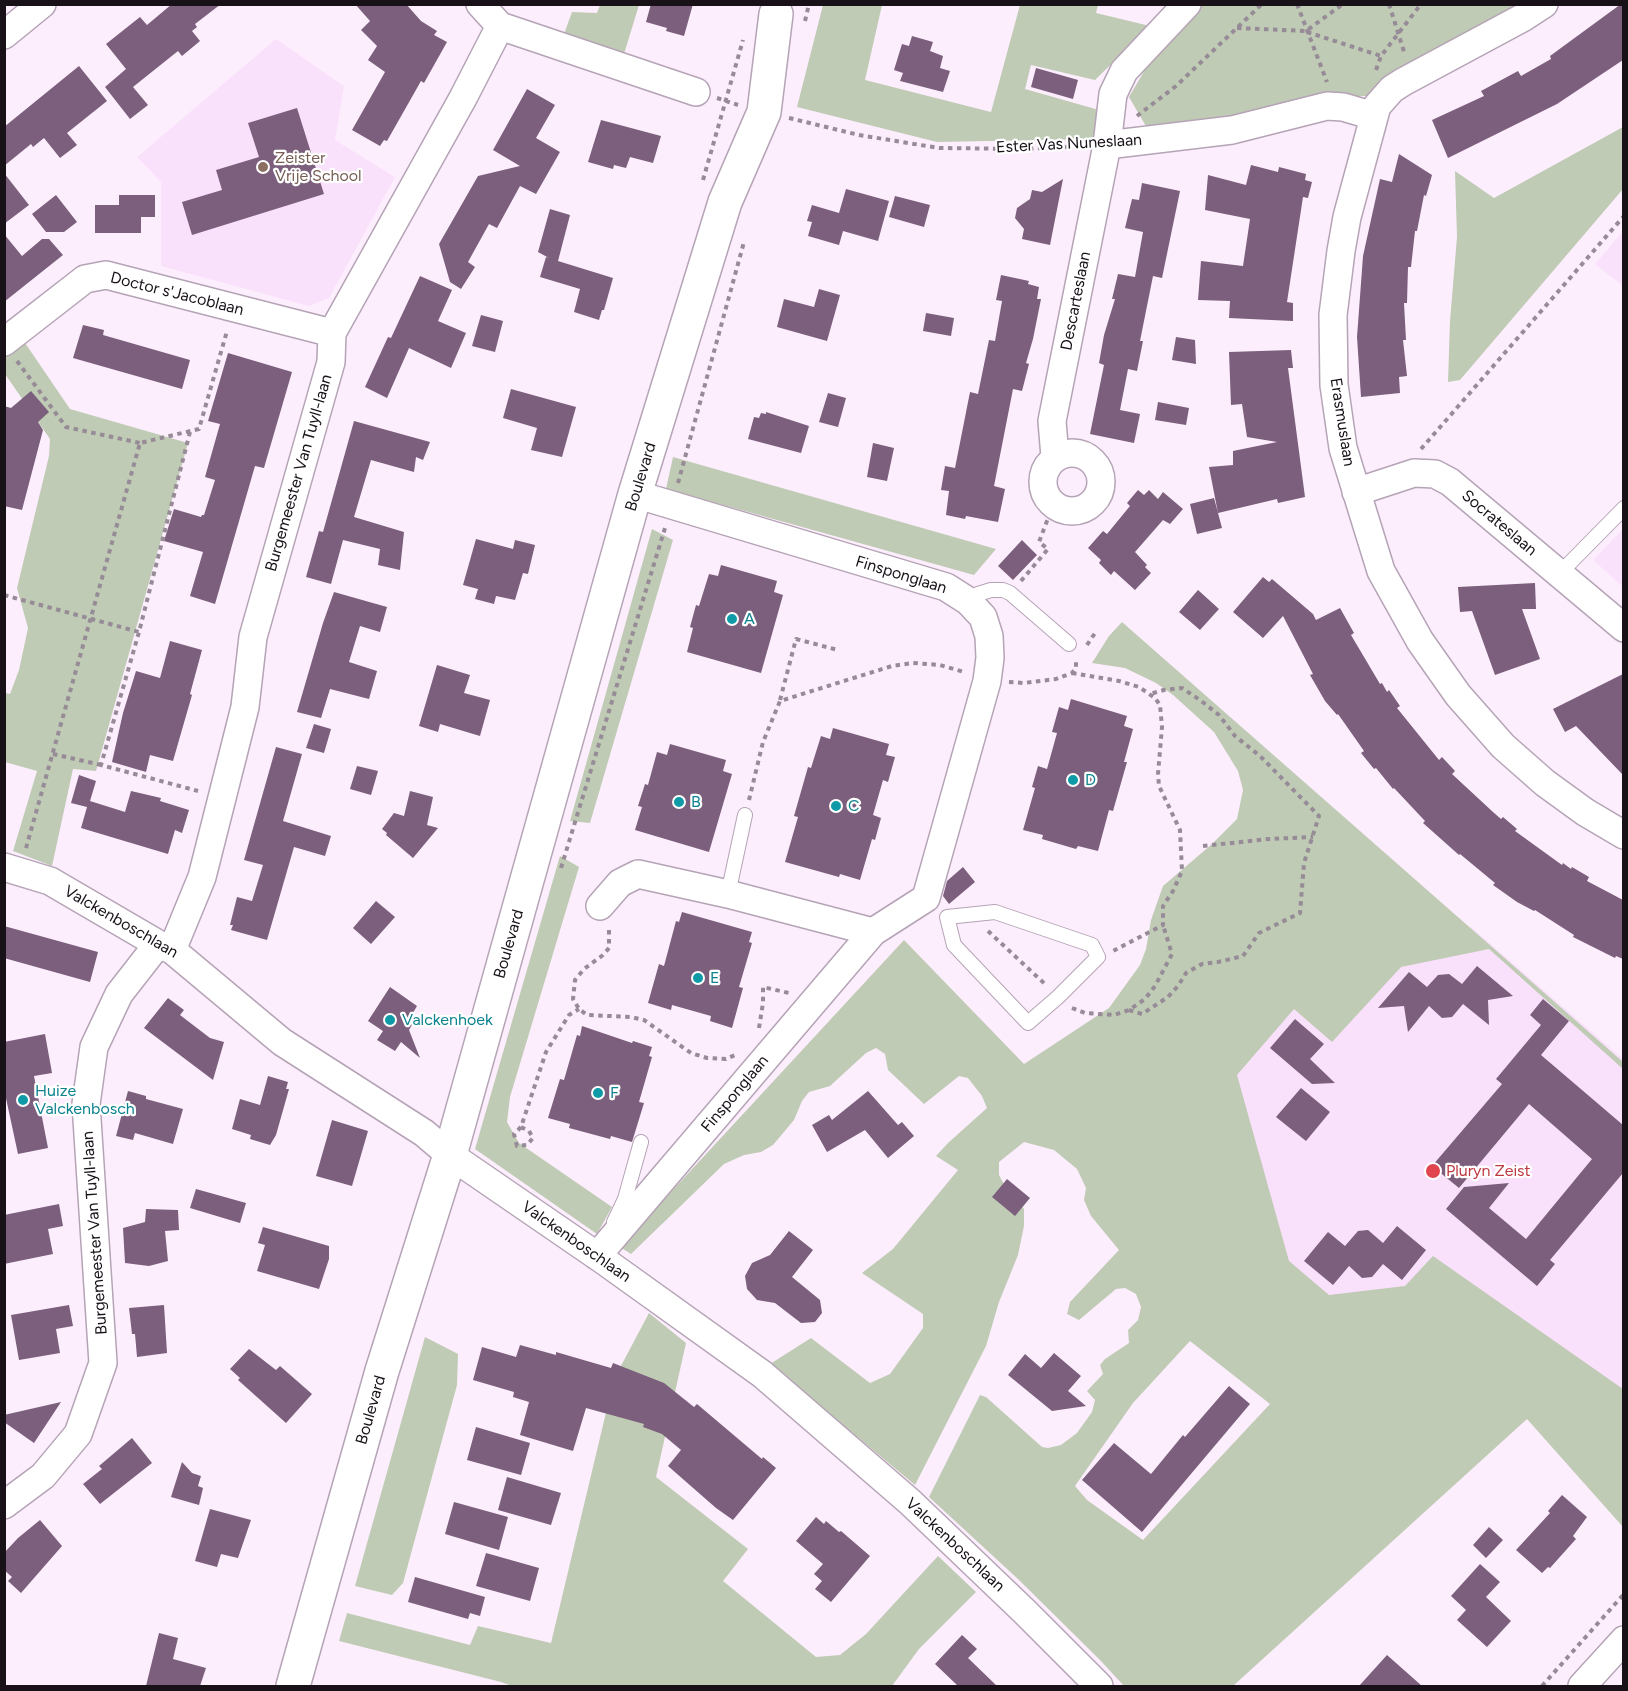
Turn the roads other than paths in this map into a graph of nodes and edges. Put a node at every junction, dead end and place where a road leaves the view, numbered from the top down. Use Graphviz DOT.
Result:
graph roads {
  1 [pos="42,4"];
  2 [pos="480,4"];
  3 [pos="1187,4"];
  4 [pos="1544,4"];
  5 [pos="778,9"];
  6 [pos="500,26"];
  7 [pos="4,35"];
  8 [pos="696,92"];
  9 [pos="1374,116"];
  10 [pos="1107,145"];
  11 [pos="725,202"];
  12 [pos="332,333"];
  13 [pos="8,347"];
  14 [pos="1055,457"];
  15 [pos="1356,492"];
  16 [pos="635,494"];
  17 [pos="1623,507"];
  18 [pos="1559,574"];
  19 [pos="968,601"];
  20 [pos="1623,628"];
  21 [pos="1069,644"];
  22 [pos="745,815"];
  23 [pos="1623,835"];
  24 [pos="12,870"];
  25 [pos="728,894"];
  26 [pos="936,908"];
  27 [pos="605,918"];
  28 [pos="873,932"];
  29 [pos="165,947"];
  30 [pos="641,1142"];
  31 [pos="450,1155"];
  32 [pos="597,1256"];
  33 [pos="4,1505"];
  34 [pos="1623,1640"];
  35 [pos="293,1686"];
  36 [pos="1099,1686"];
  37 [pos="1582,1686"];
  1 -- 7 [label="street"];
  2 -- 6 [label="street"];
  3 -- 10 [label="street, Descarteslaan"];
  4 -- 9 [label="street, Erasmuslaan"];
  5 -- 11 [label="street, Boulevard"];
  5 -- 11 [label="street, Boulevard"];
  6 -- 8 [label="street"];
  6 -- 12 [label="street, Burgemeester Van Tuyll-laan"];
  9 -- 10 [label="street, Ester Vas Nuneslaan"];
  9 -- 15 [label="street, Erasmuslaan"];
  10 -- 14 [label="street, Descarteslaan"];
  11 -- 16 [label="street, Boulevard"];
  12 -- 13 [label="street, Doctor s'Jacoblaan"];
  12 -- 29 [label="street, Burgemeester Van Tuyll-laan"];
  14 -- 14 [label="street"];
  15 -- 18 [label="street, Socrateslaan"];
  15 -- 23 [label="street, Erasmuslaan"];
  16 -- 19 [label="street, Finsponglaan"];
  16 -- 31 [label="street, Boulevard"];
  17 -- 18 [label="lane"];
  18 -- 20 [label="street, Socrateslaan"];
  19 -- 21 [label="lane"];
  19 -- 26 [label="street, Finsponglaan"];
  22 -- 25 [label="lane"];
  24 -- 29 [label="street, Valckenboschlaan"];
  25 -- 27 [label="street"];
  25 -- 28 [label="street"];
  26 -- 26 [label="lane"];
  26 -- 28 [label="street, Finsponglaan"];
  28 -- 32 [label="street, Finsponglaan"];
  29 -- 31 [label="street, Valckenboschlaan"];
  29 -- 33 [label="street, Burgemeester Van Tuyll-laan"];
  30 -- 32 [label="lane"];
  31 -- 32 [label="street, Valckenboschlaan"];
  31 -- 35 [label="street, Boulevard"];
  32 -- 36 [label="street, Valckenboschlaan"];
  34 -- 37 [label="street"];
}
